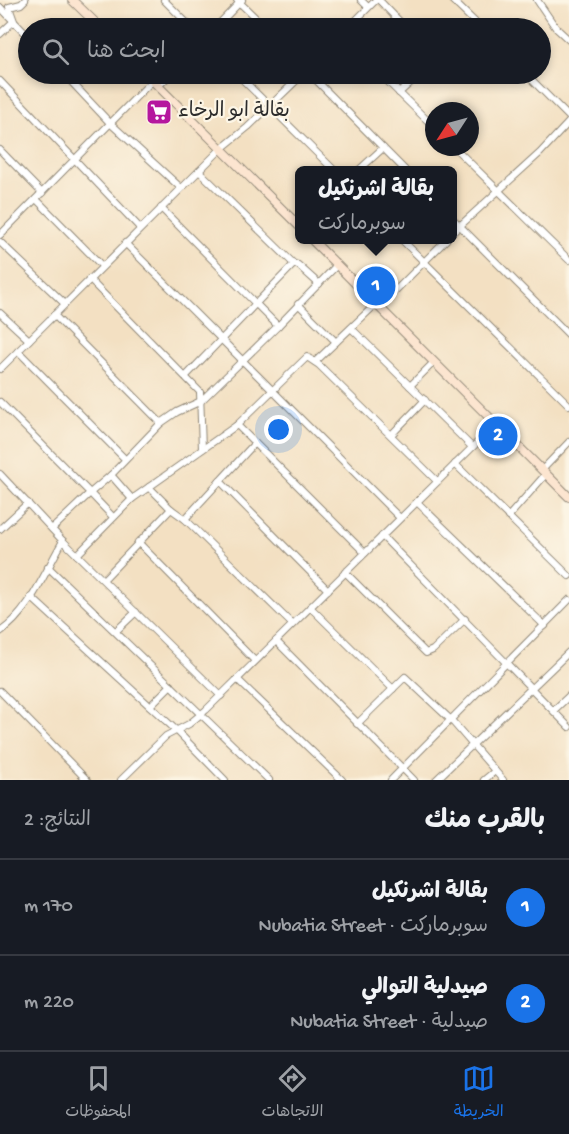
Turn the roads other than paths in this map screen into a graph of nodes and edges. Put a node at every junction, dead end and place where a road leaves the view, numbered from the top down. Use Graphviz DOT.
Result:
graph roads {
  1 [pos="25,0"];
  2 [pos="72,0"];
  3 [pos="164,0"];
  4 [pos="361,0"];
  5 [pos="377,0"];
  6 [pos="452,0"];
  7 [pos="537,0"];
  8 [pos="240,1"];
  9 [pos="0,7"];
  10 [pos="368,7"];
  11 [pos="91,18"];
  12 [pos="182,18"];
  13 [pos="224,18"];
  14 [pos="256,18"];
  15 [pos="358,18"];
  16 [pos="396,18"];
  17 [pos="471,18"];
  18 [pos="549,18"];
  19 [pos="14,21"];
  20 [pos="551,21"];
  21 [pos="18,25"];
  22 [pos="0,34"];
  23 [pos="569,40"];
  24 [pos="0,81"];
  25 [pos="73,84"];
  26 [pos="155,84"];
  27 [pos="157,84"];
  28 [pos="247,84"];
  29 [pos="293,84"];
  30 [pos="320,84"];
  31 [pos="390,84"];
  32 [pos="409,84"];
  33 [pos="536,84"];
  34 [pos="399,93"];
  35 [pos="270,106"];
  36 [pos="569,117"];
  37 [pos="425,118"];
  38 [pos="569,122"];
  39 [pos="110,123"];
  40 [pos="383,148"];
  41 [pos="221,149"];
  42 [pos="0,150"];
  43 [pos="463,156"];
  44 [pos="75,159"];
  45 [pos="329,166"];
  46 [pos="364,166"];
  47 [pos="400,166"];
  48 [pos="199,171"];
  49 [pos="181,188"];
  50 [pos="498,191"];
  51 [pos="42,193"];
  52 [pos="36,199"];
  53 [pos="161,208"];
  54 [pos="295,222"];
  55 [pos="0,223"];
  56 [pos="457,223"];
  57 [pos="460,226"];
  58 [pos="140,228"];
  59 [pos="6,229"];
  60 [pos="457,229"];
  61 [pos="0,235"];
  62 [pos="0,242"];
  63 [pos="125,243"];
  64 [pos="316,244"];
  65 [pos="406,244"];
  66 [pos="442,244"];
  67 [pos="569,260"];
  68 [pos="424,261"];
  69 [pos="294,264"];
  70 [pos="337,265"];
  71 [pos="102,266"];
  72 [pos="89,279"];
  73 [pos="319,284"];
  74 [pos="65,304"];
  75 [pos="256,304"];
  76 [pos="298,304"];
  77 [pos="377,305"];
  78 [pos="0,313"];
  79 [pos="54,315"];
  80 [pos="278,326"];
  81 [pos="351,328"];
  82 [pos="569,335"];
  83 [pos="222,339"];
  84 [pos="29,340"];
  85 [pos="336,342"];
  86 [pos="18,351"];
  87 [pos="243,361"];
  88 [pos="315,362"];
  89 [pos="434,362"];
  90 [pos="0,369"];
  91 [pos="186,376"];
  92 [pos="410,386"];
  93 [pos="272,391"];
  94 [pos="425,400"];
  95 [pos="201,401"];
  96 [pos="0,402"];
  97 [pos="569,405"];
  98 [pos="161,423"];
  99 [pos="496,424"];
  100 [pos="237,425"];
  101 [pos="391,435"];
  102 [pos="569,442"];
  103 [pos="255,443"];
  104 [pos="472,447"];
  105 [pos="202,449"];
  106 [pos="125,459"];
  107 [pos="455,464"];
  108 [pos="544,472"];
  109 [pos="0,474"];
  110 [pos="111,475"];
  111 [pos="220,481"];
  112 [pos="438,481"];
  113 [pos="149,486"];
  114 [pos="90,493"];
  115 [pos="569,497"];
  116 [pos="132,499"];
  117 [pos="417,501"];
  118 [pos="28,502"];
  119 [pos="171,509"];
  120 [pos="113,517"];
  121 [pos="508,517"];
  122 [pos="400,518"];
  123 [pos="185,519"];
  124 [pos="0,529"];
  125 [pos="52,529"];
  126 [pos="382,536"];
  127 [pos="63,541"];
  128 [pos="138,542"];
  129 [pos="365,553"];
  130 [pos="77,555"];
  131 [pos="48,567"];
  132 [pos="345,572"];
  133 [pos="569,576"];
  134 [pos="104,579"];
  135 [pos="328,590"];
  136 [pos="32,597"];
  137 [pos="569,600"];
  138 [pos="310,607"];
  139 [pos="136,612"];
  140 [pos="465,619"];
  141 [pos="292,624"];
  142 [pos="545,626"];
  143 [pos="116,631"];
  144 [pos="0,632"];
  145 [pos="276,641"];
  146 [pos="569,652"];
  147 [pos="255,661"];
  148 [pos="508,663"];
  149 [pos="237,679"];
  150 [pos="171,685"];
  151 [pos="393,688"];
  152 [pos="532,688"];
  153 [pos="0,691"];
  154 [pos="221,696"];
  155 [pos="569,696"];
  156 [pos="150,706"];
  157 [pos="554,711"];
  158 [pos="201,714"];
  159 [pos="452,721"];
  160 [pos="357,724"];
  161 [pos="569,726"];
  162 [pos="177,730"];
  163 [pos="472,744"];
  164 [pos="403,768"];
  165 [pos="495,771"];
  166 [pos="87,780"];
  167 [pos="121,780"];
  168 [pos="225,780"];
  169 [pos="269,780"];
  170 [pos="342,780"];
  171 [pos="391,780"];
  172 [pos="414,780"];
  173 [pos="436,780"];
  174 [pos="484,780"];
  175 [pos="503,780"];
  1 -- 19 [label="street"];
  2 -- 11 [label="street"];
  3 -- 12 [label="street"];
  4 -- 10 [label="street"];
  5 -- 10 [label="street"];
  5 -- 16 [label="street"];
  6 -- 17 [label="street"];
  7 -- 18 [label="street"];
  8 -- 13 [label="street"];
  8 -- 14 [label="street"];
  9 -- 19 [label="street"];
  10 -- 15 [label="street"];
  19 -- 21 [label="street"];
  19 -- 22 [label="street"];
  20 -- 23 [label="street"];
  24 -- 44 [label="street"];
  25 -- 39 [label="street"];
  26 -- 39 [label="street"];
  27 -- 41 [label="street"];
  28 -- 35 [label="street"];
  29 -- 35 [label="street"];
  30 -- 40 [label="street"];
  31 -- 34 [label="street"];
  32 -- 34 [label="street"];
  33 -- 36 [label="street"];
  34 -- 37 [label="street"];
  35 -- 41 [label="street"];
  35 -- 45 [label="street"];
  38 -- 50 [label="street"];
  39 -- 44 [label="street"];
  39 -- 49 [label="street"];
  40 -- 46 [label="street"];
  40 -- 47 [label="street"];
  41 -- 48 [label="street"];
  41 -- 54 [label="street"];
  42 -- 51 [label="street"];
  43 -- 50 [label="street"];
  44 -- 51 [label="street"];
  44 -- 58 [label="street"];
  48 -- 49 [label="street"];
  48 -- 69 [label="street"];
  49 -- 53 [label="street"];
  50 -- 57 [label="street"];
  50 -- 67 [label="street"];
  51 -- 52 [label="street"];
  52 -- 59 [label="street"];
  52 -- 71 [label="street"];
  53 -- 58 [label="street"];
  53 -- 75 [label="street"];
  55 -- 59 [label="street"];
  56 -- 57 [label="street"];
  57 -- 60 [label="street"];
  57 -- 82 [label="street"];
  58 -- 63 [label="street"];
  59 -- 61 [label="street"];
  62 -- 74 [label="street"];
  63 -- 71 [label="street"];
  63 -- 83 [label="street"];
  64 -- 70 [label="street"];
  65 -- 68 [label="street"];
  66 -- 68 [label="street"];
  68 -- 77 [label="street"];
  68 -- 97 [label="street"];
  69 -- 73 [label="street"];
  69 -- 75 [label="street"];
  70 -- 73 [label="street"];
  70 -- 77 [label="street"];
  71 -- 72 [label="street"];
  72 -- 74 [label="street"];
  72 -- 91 [label="street"];
  73 -- 76 [label="street"];
  74 -- 79 [label="street"];
  75 -- 80 [label="street"];
  75 -- 83 [label="street"];
  76 -- 80 [label="street"];
  76 -- 85 [label="street"];
  77 -- 81 [label="street"];
  77 -- 89 [label="street"];
  78 -- 84 [label="street"];
  79 -- 84 [label="street"];
  79 -- 98 [label="street"];
  80 -- 87 [label="street"];
  81 -- 85 [label="street"];
  81 -- 92 [label="street"];
  83 -- 87 [label="street"];
  83 -- 91 [label="street"];
  84 -- 86 [label="street"];
  85 -- 88 [label="street"];
  86 -- 90 [label="street"];
  86 -- 106 [label="street"];
  87 -- 93 [label="street"];
  87 -- 95 [label="street"];
  88 -- 93 [label="street"];
  88 -- 101 [label="street"];
  89 -- 92 [label="street"];
  89 -- 99 [label="street"];
  91 -- 95 [label="street"];
  92 -- 94 [label="street"];
  93 -- 100 [label="street"];
  93 -- 122 [label="street"];
  94 -- 101 [label="street"];
  94 -- 104 [label="street"];
  95 -- 98 [label="street"];
  95 -- 105 [label="street"];
  96 -- 114 [label="street"];
  98 -- 106 [label="street"];
  99 -- 104 [label="street"];
  99 -- 108 [label="street"];
  100 -- 103 [label="street"];
  100 -- 105 [label="street"];
  101 -- 112 [label="street"];
  102 -- 108 [label="street"];
  103 -- 111 [label="street"];
  103 -- 129 [label="street"];
  104 -- 107 [label="street"];
  105 -- 113 [label="street"];
  106 -- 110 [label="street"];
  107 -- 112 [label="street"];
  107 -- 121 [label="street"];
  108 -- 115 [label="street"];
  108 -- 121 [label="street"];
  109 -- 118 [label="street"];
  110 -- 114 [label="street"];
  110 -- 116 [label="street"];
  111 -- 123 [label="street"];
  111 -- 135 [label="street"];
  112 -- 117 [label="street"];
  113 -- 116 [label="street"];
  113 -- 119 [label="street"];
  114 -- 120 [label="street"];
  114 -- 125 [label="street"];
  116 -- 120 [label="street"];
  117 -- 122 [label="street"];
  117 -- 142 [label="street"];
  118 -- 124 [label="street"];
  118 -- 125 [label="street"];
  119 -- 123 [label="street"];
  119 -- 128 [label="street"];
  120 -- 130 [label="street"];
  121 -- 133 [label="street"];
  122 -- 126 [label="street"];
  123 -- 141 [label="street"];
  125 -- 127 [label="street"];
  126 -- 129 [label="street"];
  126 -- 140 [label="street"];
  127 -- 130 [label="street"];
  127 -- 131 [label="street"];
  128 -- 134 [label="street"];
  128 -- 147 [label="street"];
  129 -- 132 [label="street"];
  130 -- 134 [label="street"];
  131 -- 136 [label="street"];
  131 -- 143 [label="street"];
  132 -- 135 [label="street"];
  132 -- 140 [label="street"];
  134 -- 139 [label="street"];
  135 -- 138 [label="street"];
  136 -- 144 [label="street"];
  136 -- 156 [label="street"];
  137 -- 142 [label="street"];
  138 -- 141 [label="street"];
  138 -- 151 [label="street"];
  139 -- 143 [label="street"];
  139 -- 154 [label="street"];
  140 -- 148 [label="street"];
  141 -- 145 [label="street"];
  142 -- 148 [label="street"];
  143 -- 150 [label="street"];
  145 -- 147 [label="street"];
  145 -- 160 [label="street"];
  146 -- 152 [label="street"];
  147 -- 149 [label="street"];
  148 -- 152 [label="street"];
  148 -- 159 [label="street"];
  149 -- 154 [label="street"];
  149 -- 170 [label="street"];
  150 -- 156 [label="street"];
  150 -- 158 [label="street"];
  151 -- 159 [label="street"];
  151 -- 160 [label="street"];
  152 -- 157 [label="street"];
  152 -- 163 [label="street"];
  153 -- 166 [label="street"];
  154 -- 158 [label="street"];
  155 -- 157 [label="street"];
  156 -- 162 [label="street"];
  157 -- 161 [label="street"];
  158 -- 162 [label="street"];
  158 -- 169 [label="street"];
  159 -- 163 [label="street"];
  159 -- 164 [label="street"];
  160 -- 164 [label="street"];
  162 -- 167 [label="street"];
  162 -- 168 [label="street"];
  163 -- 165 [label="street"];
  163 -- 173 [label="street"];
  164 -- 171 [label="street"];
  164 -- 172 [label="street"];
  165 -- 174 [label="street"];
  165 -- 175 [label="street"];
}
